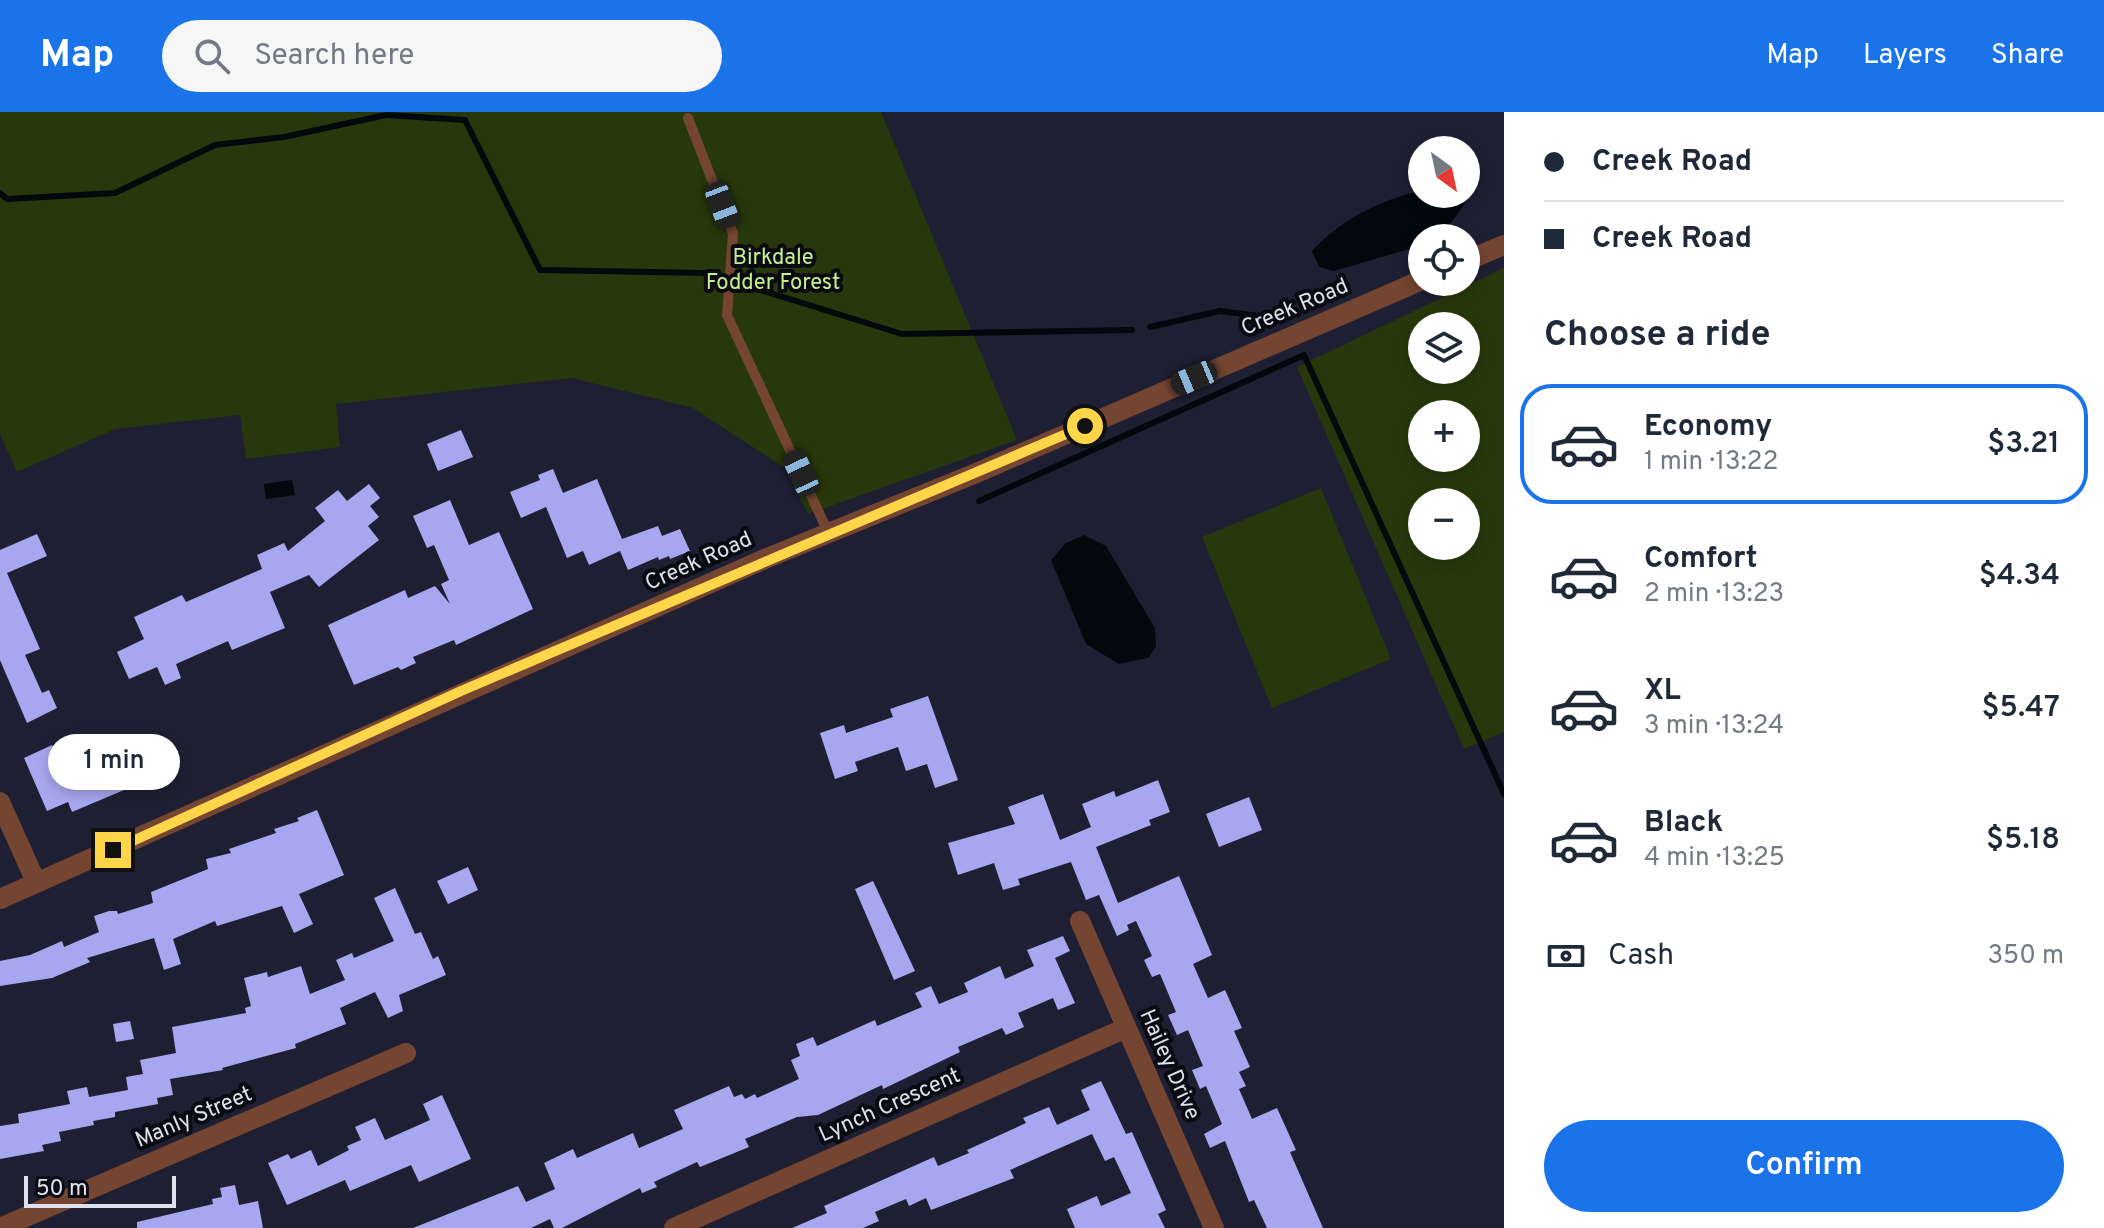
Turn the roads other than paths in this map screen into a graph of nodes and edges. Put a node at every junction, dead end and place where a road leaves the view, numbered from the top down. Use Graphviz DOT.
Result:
graph roads {
  1 [pos="688,118"];
  2 [pos="1504,245"];
  3 [pos="1480,255"];
  4 [pos="1408,286"];
  5 [pos="828,532"];
  6 [pos="0,802"];
  7 [pos="36,882"];
  8 [pos="0,899"];
  9 [pos="1080,921"];
  10 [pos="1126,1028"];
  11 [pos="406,1053"];
  12 [pos="0,1228"];
  13 [pos="674,1228"];
  14 [pos="1214,1228"];
  1 -- 5 [label="lane"];
  2 -- 3 [label="street"];
  4 -- 5 [label="street, Creek Road"];
  5 -- 7 [label="street, Creek Road"];
  6 -- 7 [label="street"];
  7 -- 8 [label="street, Creek Road"];
  9 -- 10 [label="street, Hailey Drive"];
  10 -- 13 [label="street, Lynch Crescent"];
  10 -- 14 [label="street, Hailey Drive"];
  11 -- 12 [label="street, Manly Street"];
}
